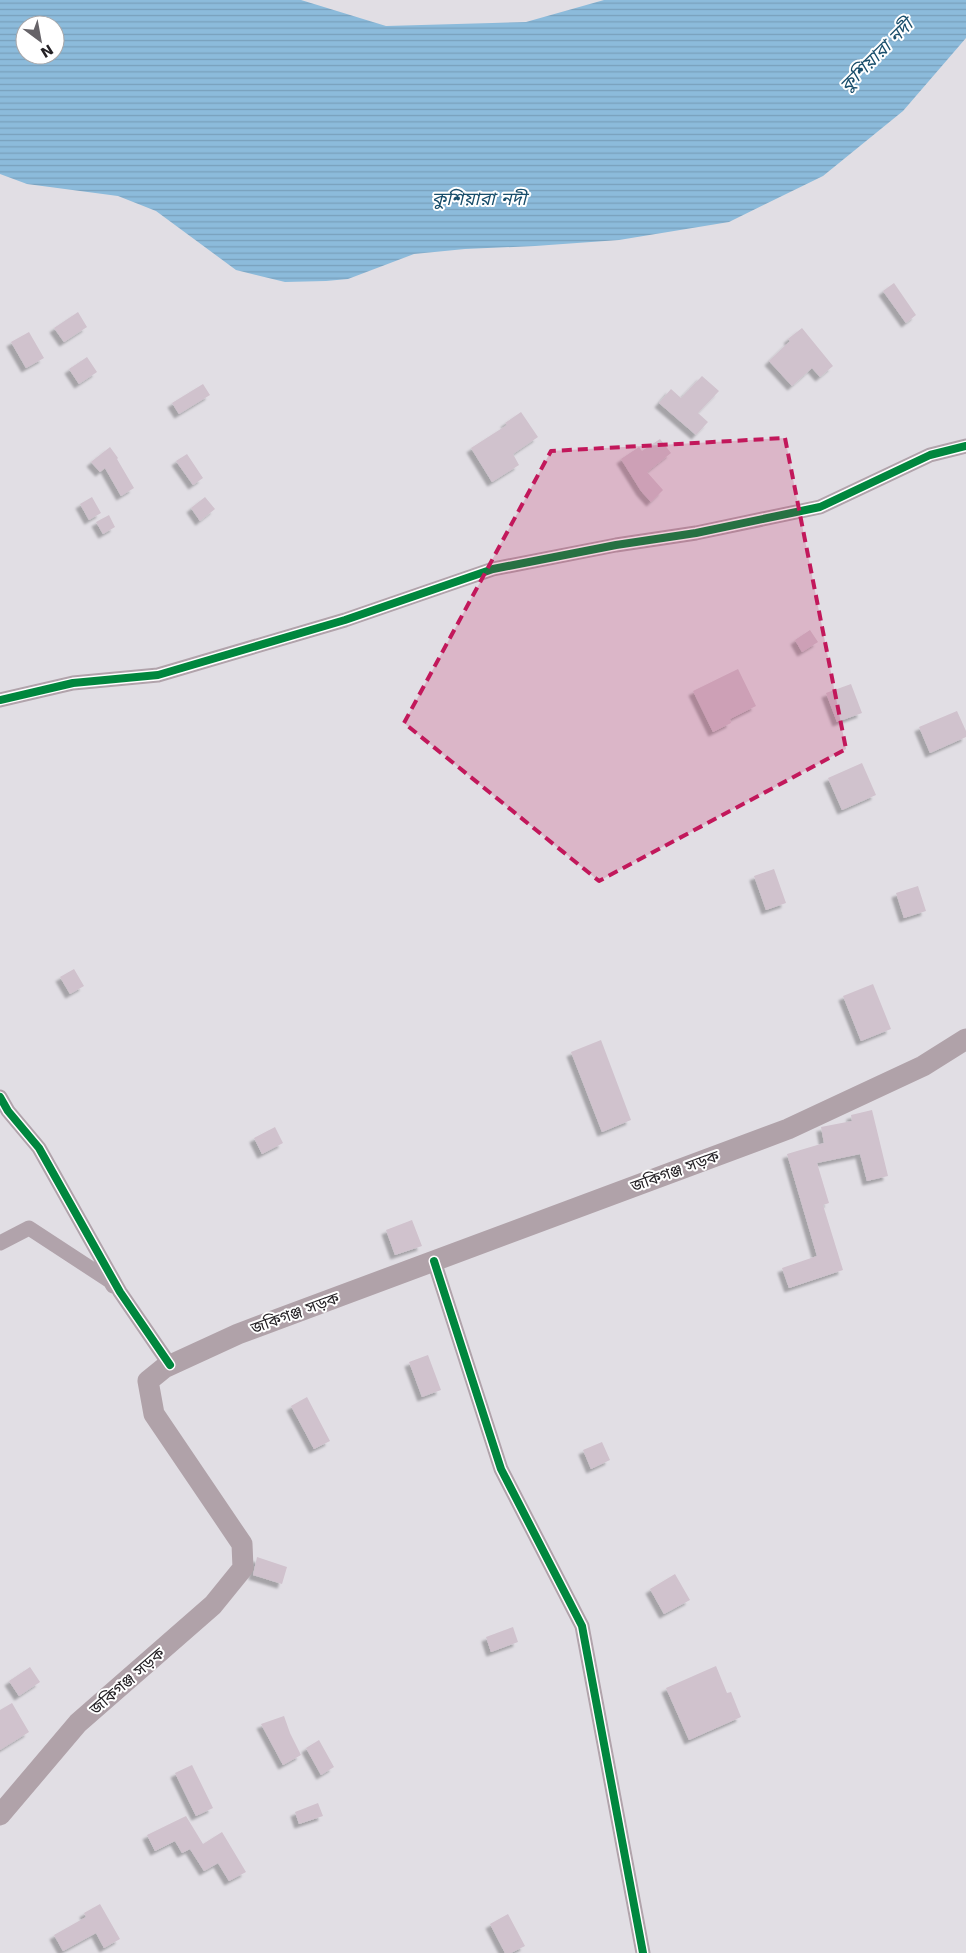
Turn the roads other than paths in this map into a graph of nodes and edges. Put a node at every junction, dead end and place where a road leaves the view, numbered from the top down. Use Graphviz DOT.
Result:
graph roads {
  1 [pos="966,446"];
  2 [pos="0,700"];
  3 [pos="966,1039"];
  4 [pos="0,1097"];
  5 [pos="0,1243"];
  6 [pos="434,1261"];
  7 [pos="167,1367"];
  8 [pos="0,1815"];
  9 [pos="643,1953"];
  1 -- 2 [label="street"];
  3 -- 6 [label="main road, জকিগঞ্জ সড়ক"];
  4 -- 7 [label="street"];
  5 -- 7 [label="street"];
  6 -- 7 [label="main road, জকিগঞ্জ সড়ক"];
  6 -- 9 [label="street"];
  7 -- 8 [label="main road, জকিগঞ্জ সড়ক"];
}
